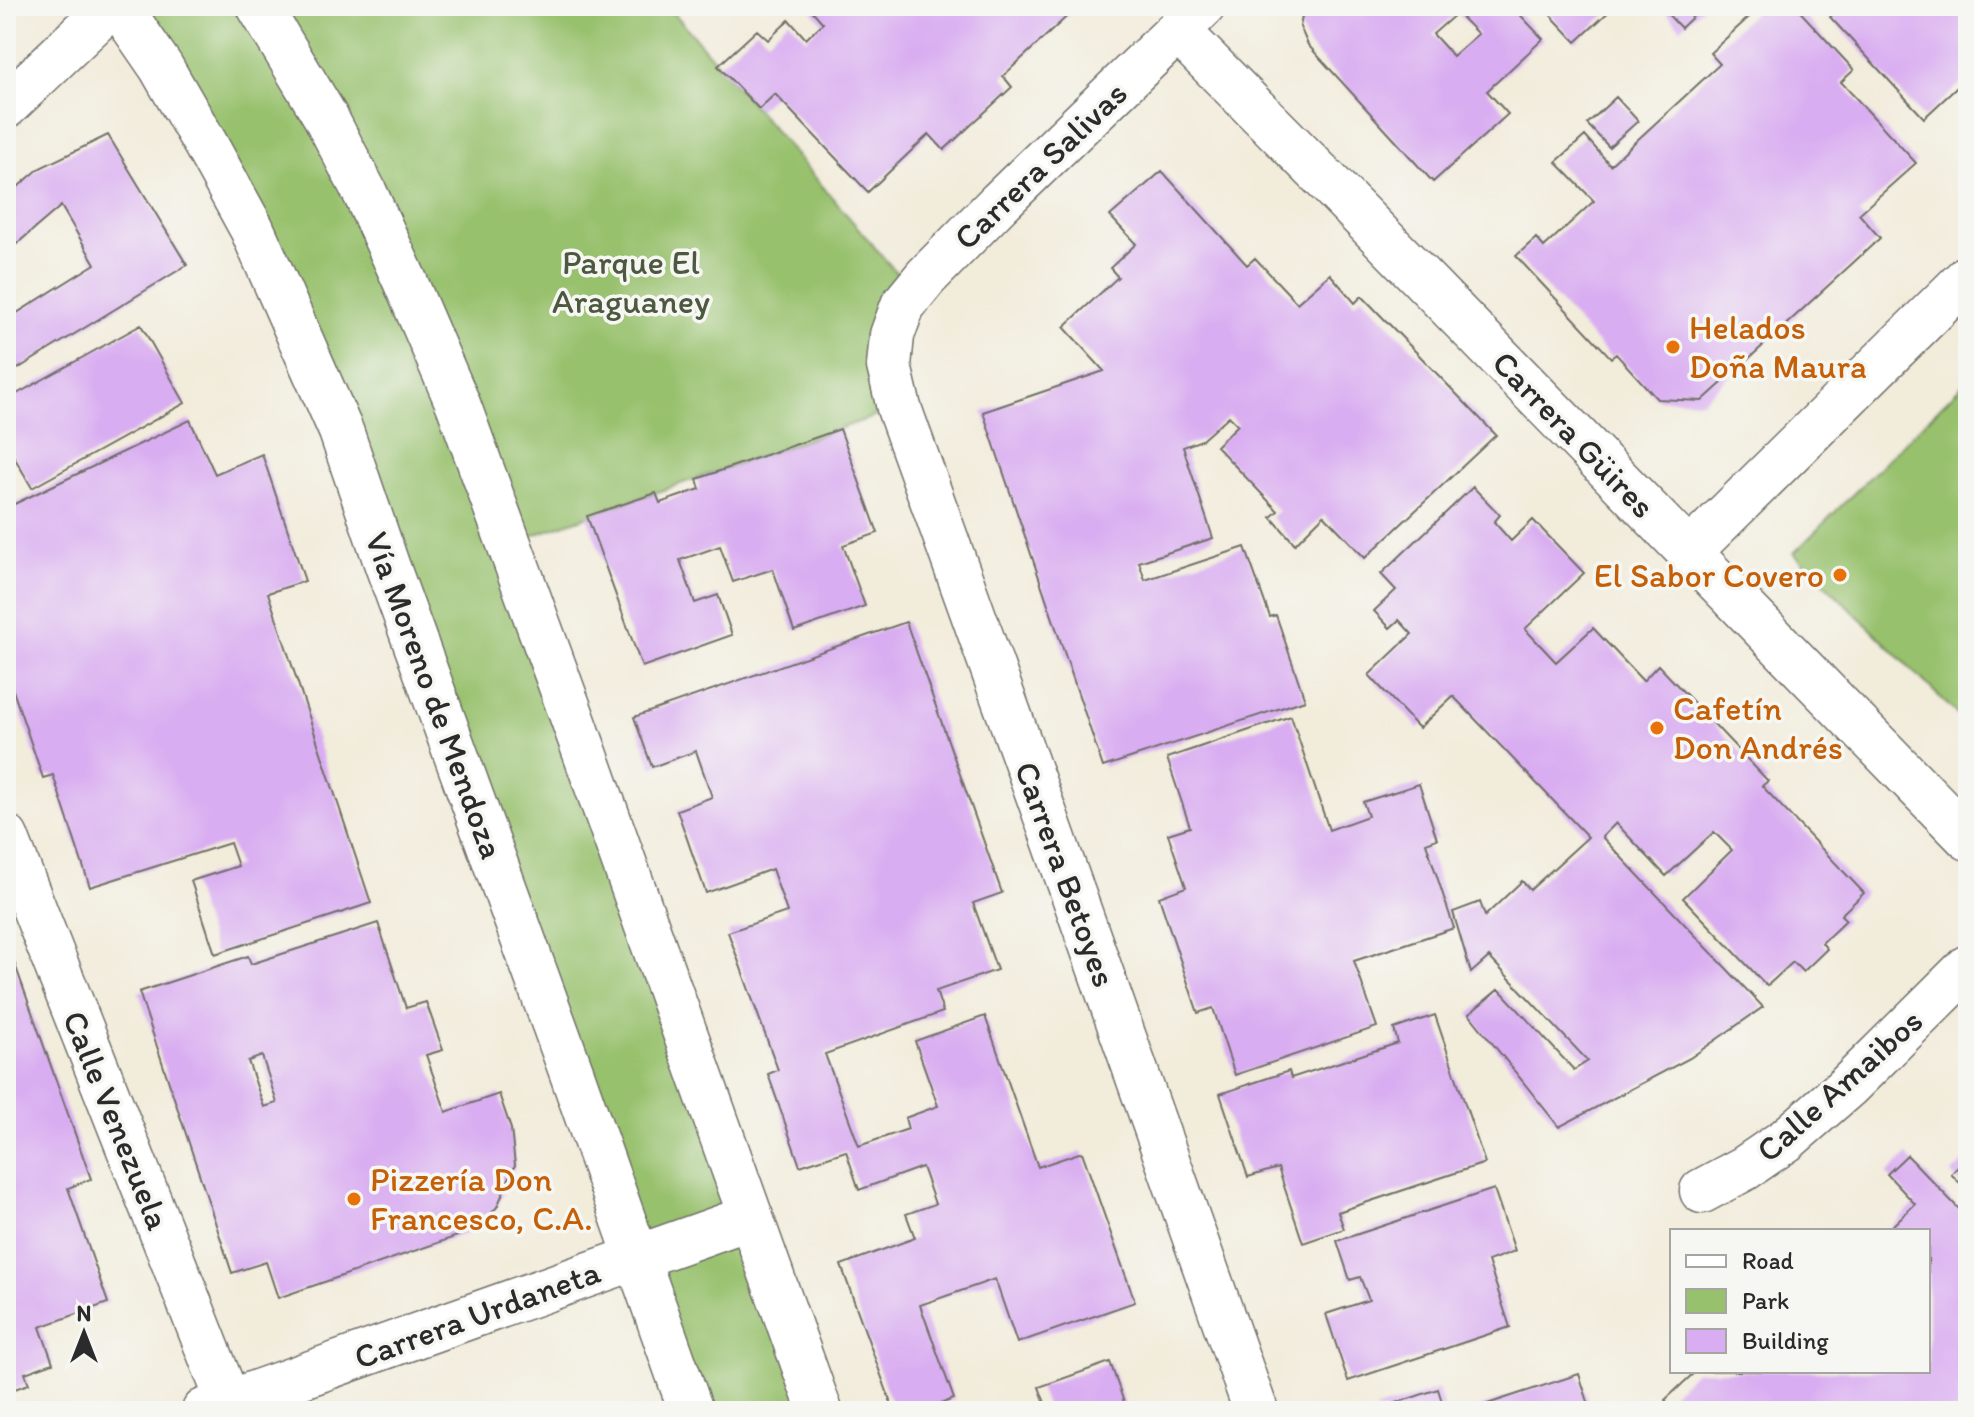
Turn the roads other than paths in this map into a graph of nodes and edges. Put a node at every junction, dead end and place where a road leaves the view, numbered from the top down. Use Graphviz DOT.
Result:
graph roads {
  1 [pos="111,6"];
  2 [pos="119,6"];
  3 [pos="259,6"];
  4 [pos="1190,18"];
  5 [pos="6,106"];
  6 [pos="1968,277"];
  7 [pos="892,335"];
  8 [pos="1689,552"];
  9 [pos="6,837"];
  10 [pos="1968,838"];
  11 [pos="1968,967"];
  12 [pos="1702,1191"];
  13 [pos="751,1217"];
  14 [pos="637,1257"];
  15 [pos="222,1408"];
  16 [pos="691,1411"];
  17 [pos="820,1411"];
  18 [pos="1256,1411"];
  1 -- 5 [label="street"];
  2 -- 14 [label="street, Vía Moreno de Mendoza"];
  3 -- 13 [label="street"];
  4 -- 7 [label="street, Carrera Salivas"];
  4 -- 8 [label="street, Carrera Güires"];
  6 -- 8 [label="street"];
  7 -- 18 [label="street, Carrera Betoyes"];
  8 -- 10 [label="street, Carrera Güires"];
  9 -- 15 [label="street, Calle Venezuela"];
  11 -- 12 [label="street, Calle Amaibos"];
  13 -- 14 [label="street, Carrera Urdaneta"];
  13 -- 17 [label="street"];
  14 -- 15 [label="street, Carrera Urdaneta"];
  14 -- 16 [label="street, Vía Moreno de Mendoza"];
}
